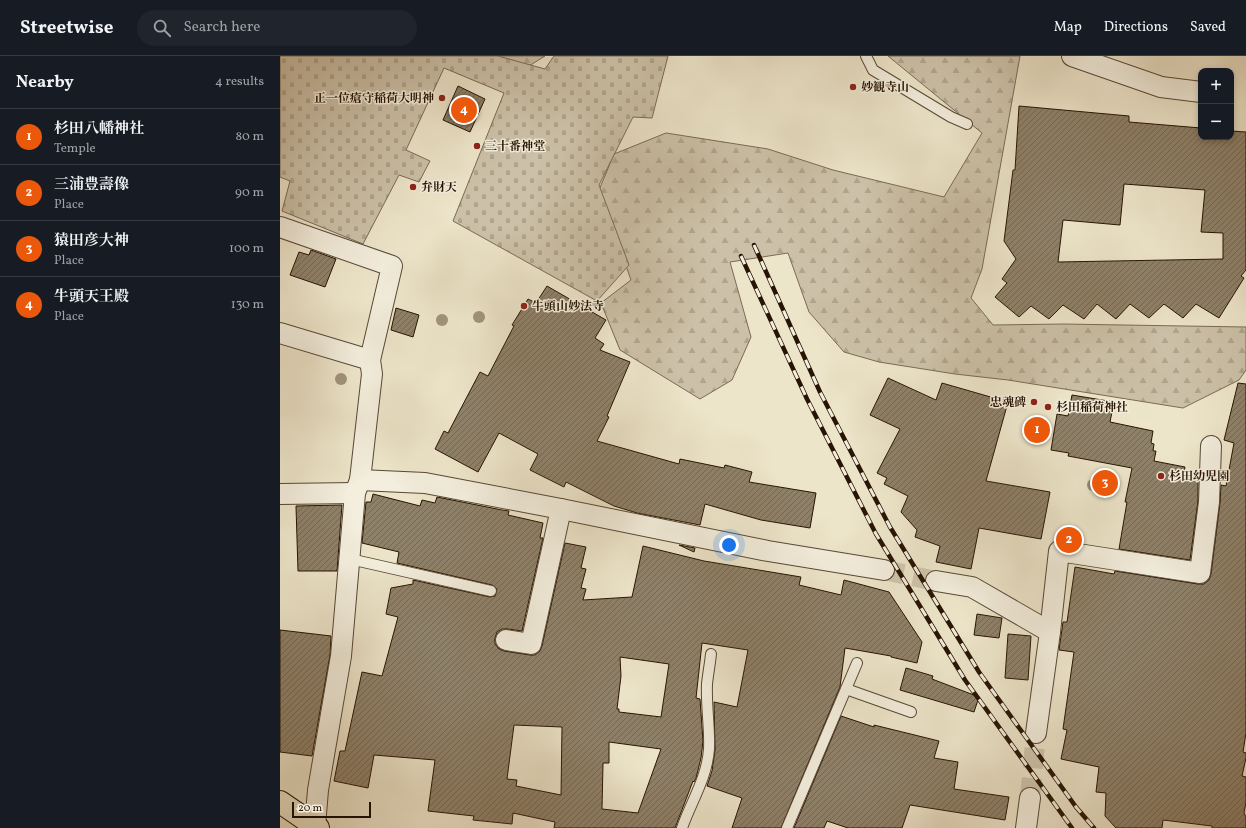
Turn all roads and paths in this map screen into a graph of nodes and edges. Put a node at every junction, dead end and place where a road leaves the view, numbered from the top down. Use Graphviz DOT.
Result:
graph roads {
  1 [pos="866,56"];
  2 [pos="1072,56"];
  3 [pos="1198,92"];
  4 [pos="967,124"];
  5 [pos="280,227"];
  6 [pos="280,333"];
  7 [pos="370,360"];
  8 [pos="1211,446"];
  9 [pos="358,486"];
  10 [pos="280,494"];
  11 [pos="561,508"];
  12 [pos="350,559"];
  13 [pos="884,570"];
  14 [pos="936,581"];
  15 [pos="491,591"];
  16 [pos="1050,632"];
  17 [pos="506,640"];
  18 [pos="711,654"];
  19 [pos="857,663"];
  20 [pos="846,689"];
  21 [pos="911,712"];
  22 [pos="1036,733"];
  23 [pos="1030,798"];
  24 [pos="280,802"];
  25 [pos="314,828"];
  26 [pos="682,828"];
  27 [pos="787,828"];
  28 [pos="1026,828"];
  1 -- 4 [label="lane"];
  2 -- 3 [label="street"];
  5 -- 7 [label="street"];
  6 -- 7 [label="street"];
  7 -- 9 [label="street"];
  8 -- 16 [label="street"];
  9 -- 10 [label="street"];
  9 -- 11 [label="street"];
  9 -- 12 [label="street"];
  11 -- 13 [label="street"];
  11 -- 17 [label="street"];
  12 -- 15 [label="lane"];
  12 -- 25 [label="street"];
  14 -- 16 [label="street"];
  16 -- 22 [label="street"];
  18 -- 26 [label="lane"];
  19 -- 20 [label="lane"];
  20 -- 21 [label="lane"];
  20 -- 27 [label="lane"];
  23 -- 28 [label="street"];
  24 -- 25 [label="highway"];
}
